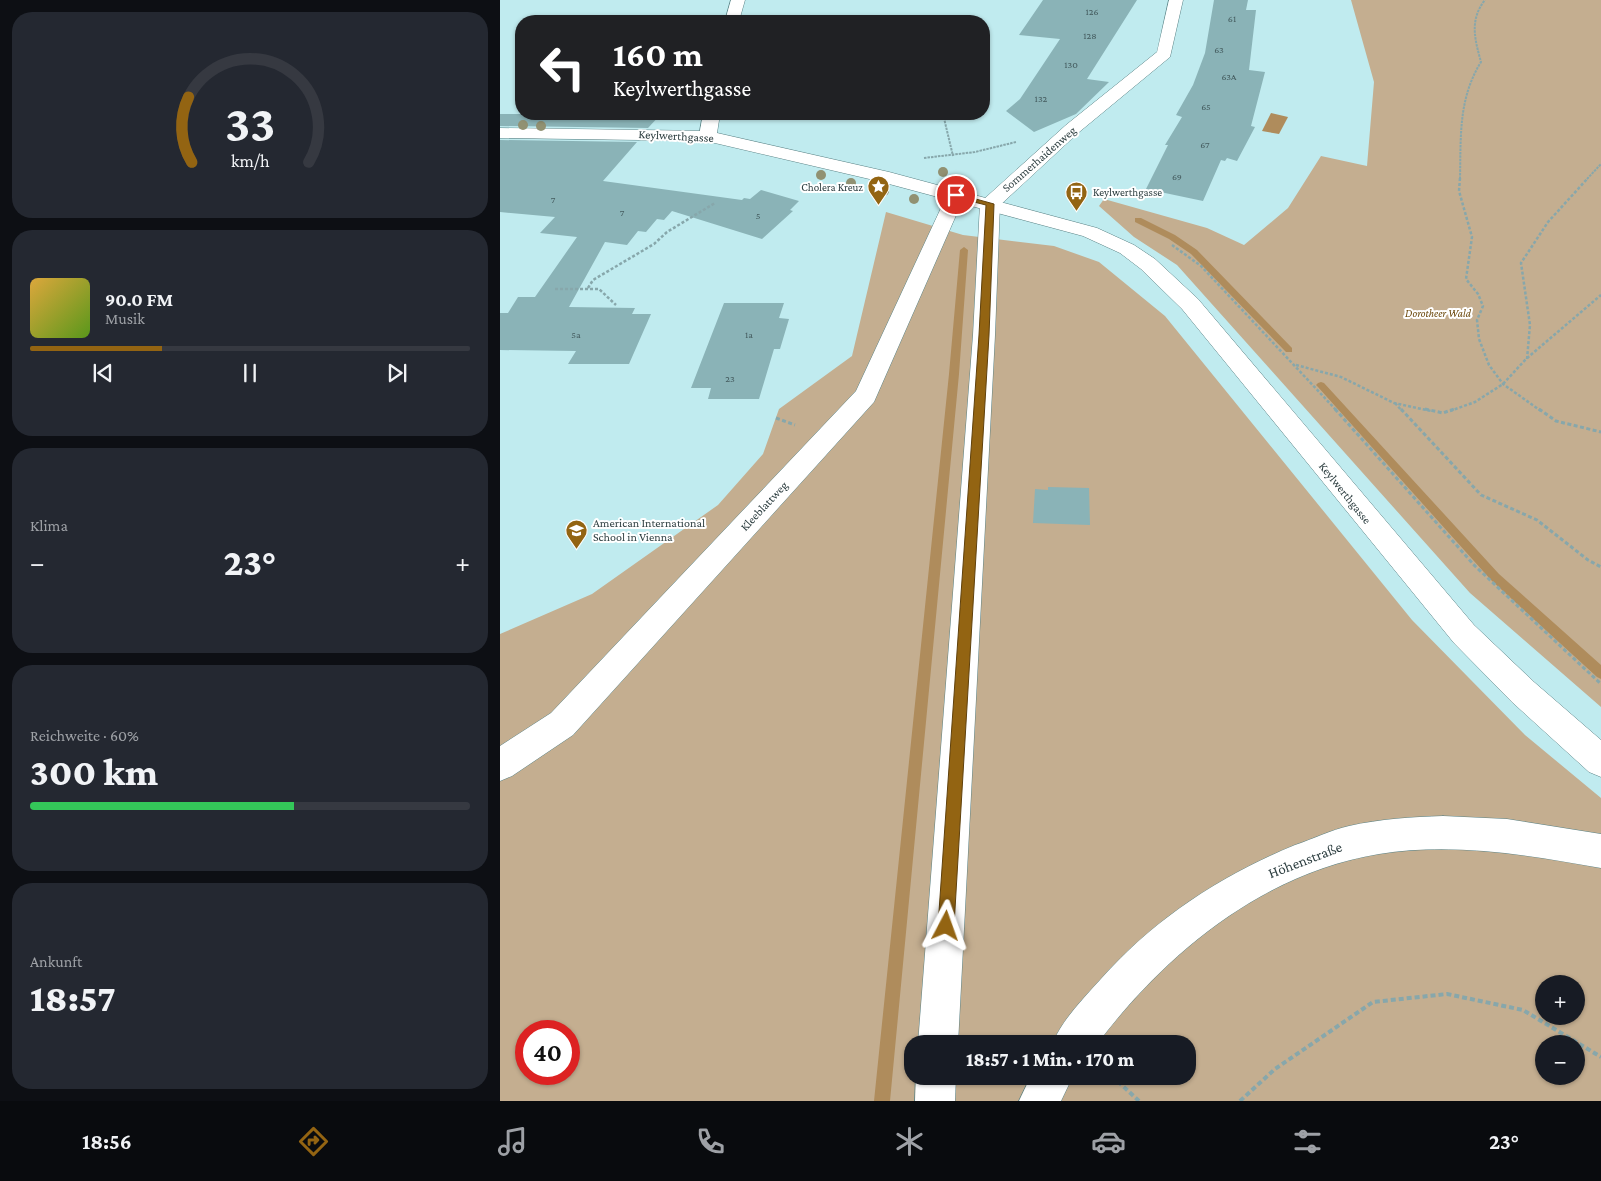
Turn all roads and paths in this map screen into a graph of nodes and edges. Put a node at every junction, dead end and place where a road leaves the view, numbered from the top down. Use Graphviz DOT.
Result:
graph roads {
  1 [pos="738,0"];
  2 [pos="1176,0"];
  3 [pos="1485,0"];
  4 [pos="734,15"];
  5 [pos="711,120"];
  6 [pos="944,120"];
  7 [pos="1072,129"];
  8 [pos="500,132"];
  9 [pos="708,136"];
  10 [pos="953,156"];
  11 [pos="1601,164"];
  12 [pos="866,172"];
  13 [pos="956,195"];
  14 [pos="715,203"];
  15 [pos="990,204"];
  16 [pos="588,288"];
  17 [pos="555,289"];
  18 [pos="1601,295"];
  19 [pos="616,305"];
  20 [pos="1526,360"];
  21 [pos="1503,384"];
  22 [pos="1394,403"];
  23 [pos="1601,432"];
  24 [pos="1601,567"];
  25 [pos="1601,684"];
  26 [pos="1601,761"];
  27 [pos="500,765"];
  28 [pos="1601,851"];
  29 [pos="939,1035"];
  30 [pos="1079,1035"];
  31 [pos="1601,1057"];
  32 [pos="936,1085"];
  33 [pos="1048,1085"];
  34 [pos="1122,1085"];
  35 [pos="935,1101"];
  36 [pos="1039,1101"];
  37 [pos="1139,1101"];
  38 [pos="1240,1101"];
  1 -- 4 [label="street"];
  2 -- 7 [label="street, Sommerhaidenweg"];
  3 -- 21 [label="path"];
  5 -- 9 [label="street"];
  6 -- 10 [label="path"];
  7 -- 10 [label="path"];
  7 -- 15 [label="street, Sommerhaidenweg"];
  8 -- 9 [label="street, Keylwerthgasse"];
  9 -- 12 [label="street, Keylwerthgasse"];
  10 -- 12 [label="path"];
  11 -- 20 [label="path"];
  12 -- 13 [label="street, Keylwerthgasse"];
  13 -- 15 [label="street, Keylwerthgasse"];
  13 -- 27 [label="street, Kleeblattweg"];
  14 -- 16 [label="path"];
  15 -- 26 [label="street, Keylwerthgasse"];
  15 -- 29 [label="street"];
  16 -- 17 [label="path"];
  16 -- 19 [label="path"];
  18 -- 20 [label="path"];
  20 -- 21 [label="path"];
  21 -- 22 [label="path"];
  21 -- 23 [label="path"];
  22 -- 24 [label="path"];
  22 -- 25 [label="path"];
  28 -- 30 [label="street, Höhenstraße"];
  31 -- 38 [label="path"];
  32 -- 35 [label="street"];
  33 -- 36 [label="street"];
  34 -- 37 [label="path"];
}
